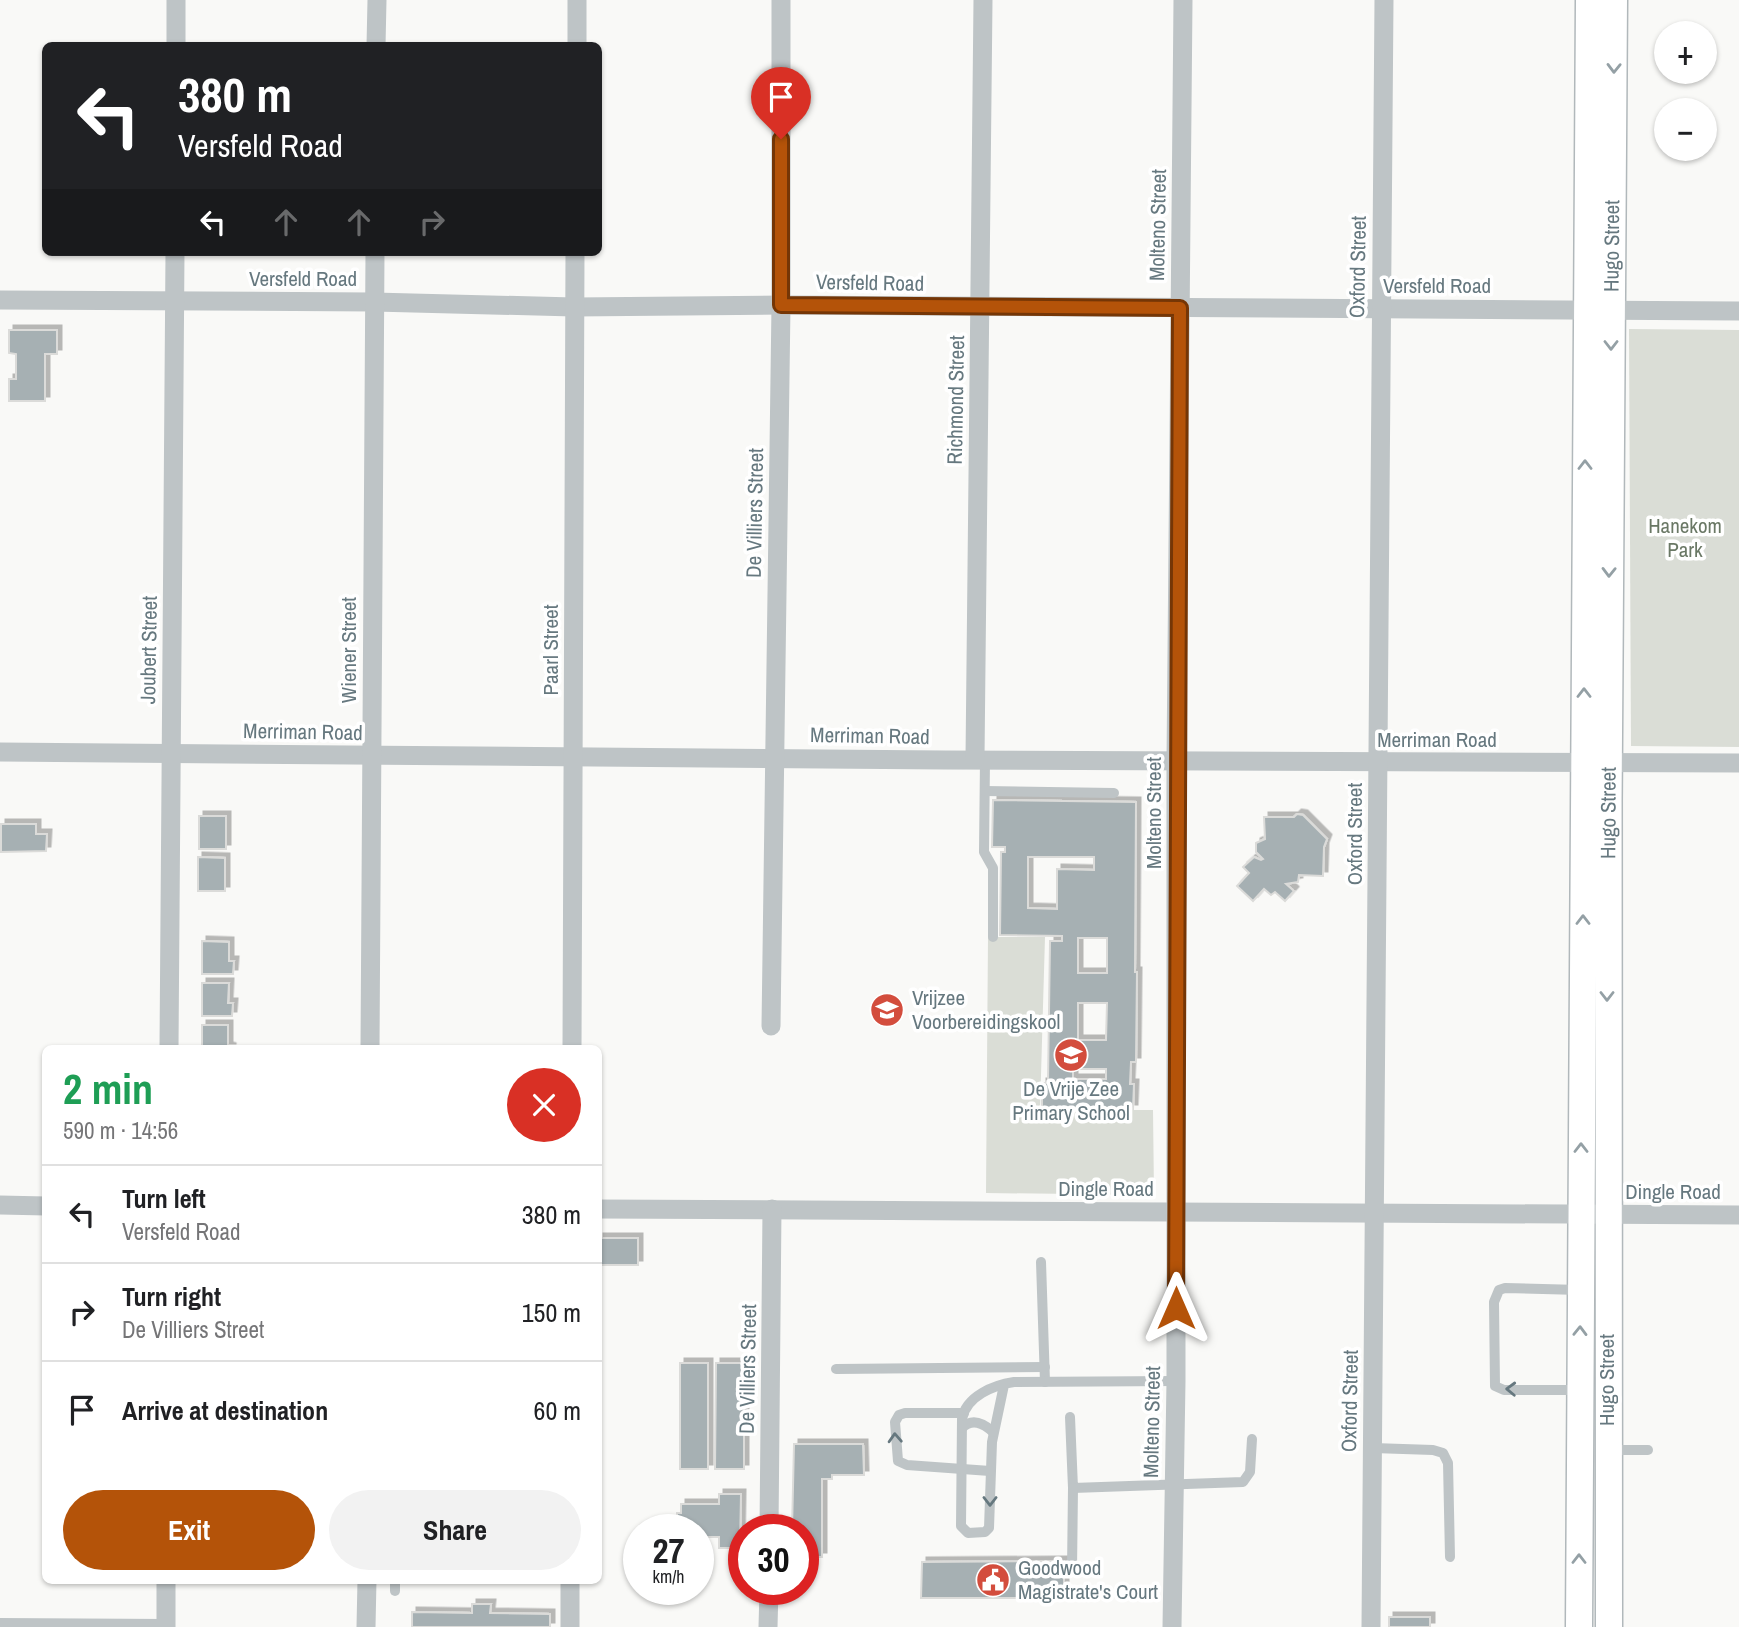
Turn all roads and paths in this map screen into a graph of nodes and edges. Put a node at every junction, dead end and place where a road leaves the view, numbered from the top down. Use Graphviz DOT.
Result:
graph roads {
  1 [pos="176,0"];
  2 [pos="377,0"];
  3 [pos="577,0"];
  4 [pos="781,0"];
  5 [pos="983,0"];
  6 [pos="1183,0"];
  7 [pos="1384,0"];
  8 [pos="1589,0"];
  9 [pos="1614,0"];
  10 [pos="176,42"];
  11 [pos="376,42"];
  12 [pos="577,42"];
  13 [pos="1601,139"];
  14 [pos="175,256"];
  15 [pos="374,256"];
  16 [pos="575,256"];
  17 [pos="0,300"];
  18 [pos="175,301"];
  19 [pos="374,302"];
  20 [pos="781,305"];
  21 [pos="574,307"];
  22 [pos="980,307"];
  23 [pos="1180,308"];
  24 [pos="1381,309"];
  25 [pos="1598,309"];
  26 [pos="1739,311"];
  27 [pos="0,751"];
  28 [pos="171,753"];
  29 [pos="371,755"];
  30 [pos="573,755"];
  31 [pos="774,758"];
  32 [pos="980,759"];
  33 [pos="1176,761"];
  34 [pos="1378,762"];
  35 [pos="1595,763"];
  36 [pos="1739,763"];
  37 [pos="985,791"];
  38 [pos="1114,793"];
  39 [pos="993,937"];
  40 [pos="771,1026"];
  41 [pos="169,1045"];
  42 [pos="370,1045"];
  43 [pos="572,1045"];
  44 [pos="0,1205"];
  45 [pos="42,1206"];
  46 [pos="602,1209"];
  47 [pos="772,1209"];
  48 [pos="1176,1212"];
  49 [pos="1375,1212"];
  50 [pos="1594,1215"];
  51 [pos="1739,1215"];
  52 [pos="1041,1262"];
  53 [pos="1580,1290"];
  54 [pos="1045,1367"];
  55 [pos="836,1369"];
  56 [pos="1176,1381"];
  57 [pos="1045,1382"];
  58 [pos="1004,1385"];
  59 [pos="1579,1390"];
  60 [pos="964,1413"];
  61 [pos="1070,1417"];
  62 [pos="962,1428"];
  63 [pos="993,1432"];
  64 [pos="1252,1438"];
  65 [pos="1373,1448"];
  66 [pos="1608,1450"];
  67 [pos="1648,1450"];
  68 [pos="961,1469"];
  69 [pos="990,1471"];
  70 [pos="1174,1486"];
  71 [pos="1073,1488"];
  72 [pos="769,1514"];
  73 [pos="1450,1557"];
  74 [pos="1072,1570"];
  75 [pos="166,1584"];
  76 [pos="366,1584"];
  77 [pos="570,1584"];
  78 [pos="769,1605"];
  79 [pos="0,1623"];
  80 [pos="166,1625"];
  81 [pos="366,1627"];
  82 [pos="569,1627"];
  83 [pos="768,1627"];
  84 [pos="1172,1627"];
  85 [pos="1371,1627"];
  86 [pos="1579,1627"];
  87 [pos="1609,1627"];
  1 -- 10 [label="street"];
  2 -- 11 [label="street"];
  3 -- 12 [label="street"];
  4 -- 20 [label="street, De Villiers Street"];
  5 -- 22 [label="street, Richmond Street"];
  6 -- 23 [label="street, Molteno Street"];
  7 -- 24 [label="street, Oxford Street"];
  8 -- 13 [label="street, Hugo Street"];
  9 -- 13 [label="street, Hugo Street, one-way"];
  13 -- 25 [label="street, Hugo Street"];
  14 -- 18 [label="street, Joubert Street"];
  15 -- 19 [label="street, Wiener Street"];
  16 -- 21 [label="street, Paarl Street"];
  17 -- 18 [label="street, Versfeld Road"];
  18 -- 19 [label="street, Versfeld Road"];
  18 -- 28 [label="street, Joubert Street"];
  19 -- 21 [label="street, Versfeld Road"];
  19 -- 29 [label="street, Wiener Street"];
  20 -- 21 [label="street, Versfeld Road"];
  20 -- 22 [label="street, Versfeld Road"];
  20 -- 31 [label="street, De Villiers Street"];
  21 -- 30 [label="street, Paarl Street"];
  22 -- 23 [label="street, Versfeld Road"];
  22 -- 32 [label="street, Richmond Street"];
  23 -- 24 [label="street, Versfeld Road"];
  23 -- 33 [label="street, Molteno Street"];
  24 -- 25 [label="street, Versfeld Road"];
  24 -- 34 [label="street, Oxford Street"];
  25 -- 26 [label="street, Versfeld Road"];
  25 -- 35 [label="street, Hugo Street"];
  27 -- 28 [label="street, Merriman Road"];
  28 -- 29 [label="street, Merriman Road"];
  28 -- 41 [label="street, Joubert Street"];
  29 -- 30 [label="street, Merriman Road"];
  29 -- 42 [label="street, Wiener Street"];
  30 -- 31 [label="street, Merriman Road"];
  30 -- 43 [label="street, Paarl Street"];
  31 -- 32 [label="street, Merriman Road"];
  31 -- 40 [label="street, De Villiers Street"];
  32 -- 33 [label="street, Merriman Road"];
  32 -- 37 [label="lane"];
  33 -- 34 [label="street, Merriman Road"];
  33 -- 48 [label="street, Molteno Street"];
  34 -- 35 [label="street, Merriman Road"];
  34 -- 49 [label="street, Oxford Street"];
  35 -- 36 [label="street, Merriman Road"];
  35 -- 50 [label="street, Hugo Street"];
  37 -- 38 [label="lane"];
  37 -- 39 [label="lane"];
  44 -- 45 [label="street"];
  46 -- 47 [label="street, Dingle Road"];
  47 -- 48 [label="street, Dingle Road"];
  47 -- 72 [label="street, De Villiers Street"];
  48 -- 49 [label="street, Dingle Road"];
  48 -- 56 [label="street, Molteno Street"];
  49 -- 50 [label="street, Dingle Road"];
  49 -- 65 [label="street, Oxford Street"];
  50 -- 51 [label="street, Dingle Road"];
  50 -- 53 [label="street, Hugo Street"];
  50 -- 66 [label="street, Hugo Street"];
  52 -- 54 [label="lane"];
  59 -- 53 [label="street, Hugo Street, one-way"];
  59 -- 53 [label="lane, one-way"];
  54 -- 55 [label="lane"];
  54 -- 57 [label="lane"];
  56 -- 57 [label="lane"];
  56 -- 70 [label="street, Molteno Street"];
  57 -- 58 [label="lane"];
  58 -- 60 [label="lane"];
  58 -- 63 [label="lane"];
  86 -- 59 [label="street, Hugo Street, one-way"];
  60 -- 62 [label="lane"];
  68 -- 60 [label="lane, one-way"];
  61 -- 71 [label="lane"];
  62 -- 63 [label="lane"];
  62 -- 68 [label="lane"];
  63 -- 69 [label="lane"];
  64 -- 70 [label="lane"];
  65 -- 73 [label="lane"];
  65 -- 85 [label="street, Oxford Street"];
  66 -- 67 [label="lane"];
  66 -- 87 [label="street, Hugo Street"];
  68 -- 69 [label="lane"];
  69 -- 68 [label="lane, one-way"];
  70 -- 71 [label="lane"];
  70 -- 84 [label="street, Molteno Street"];
  71 -- 74 [label="lane"];
  75 -- 80 [label="street"];
  76 -- 81 [label="street"];
  77 -- 82 [label="street"];
  78 -- 83 [label="street"];
  79 -- 80 [label="lane"];
}
